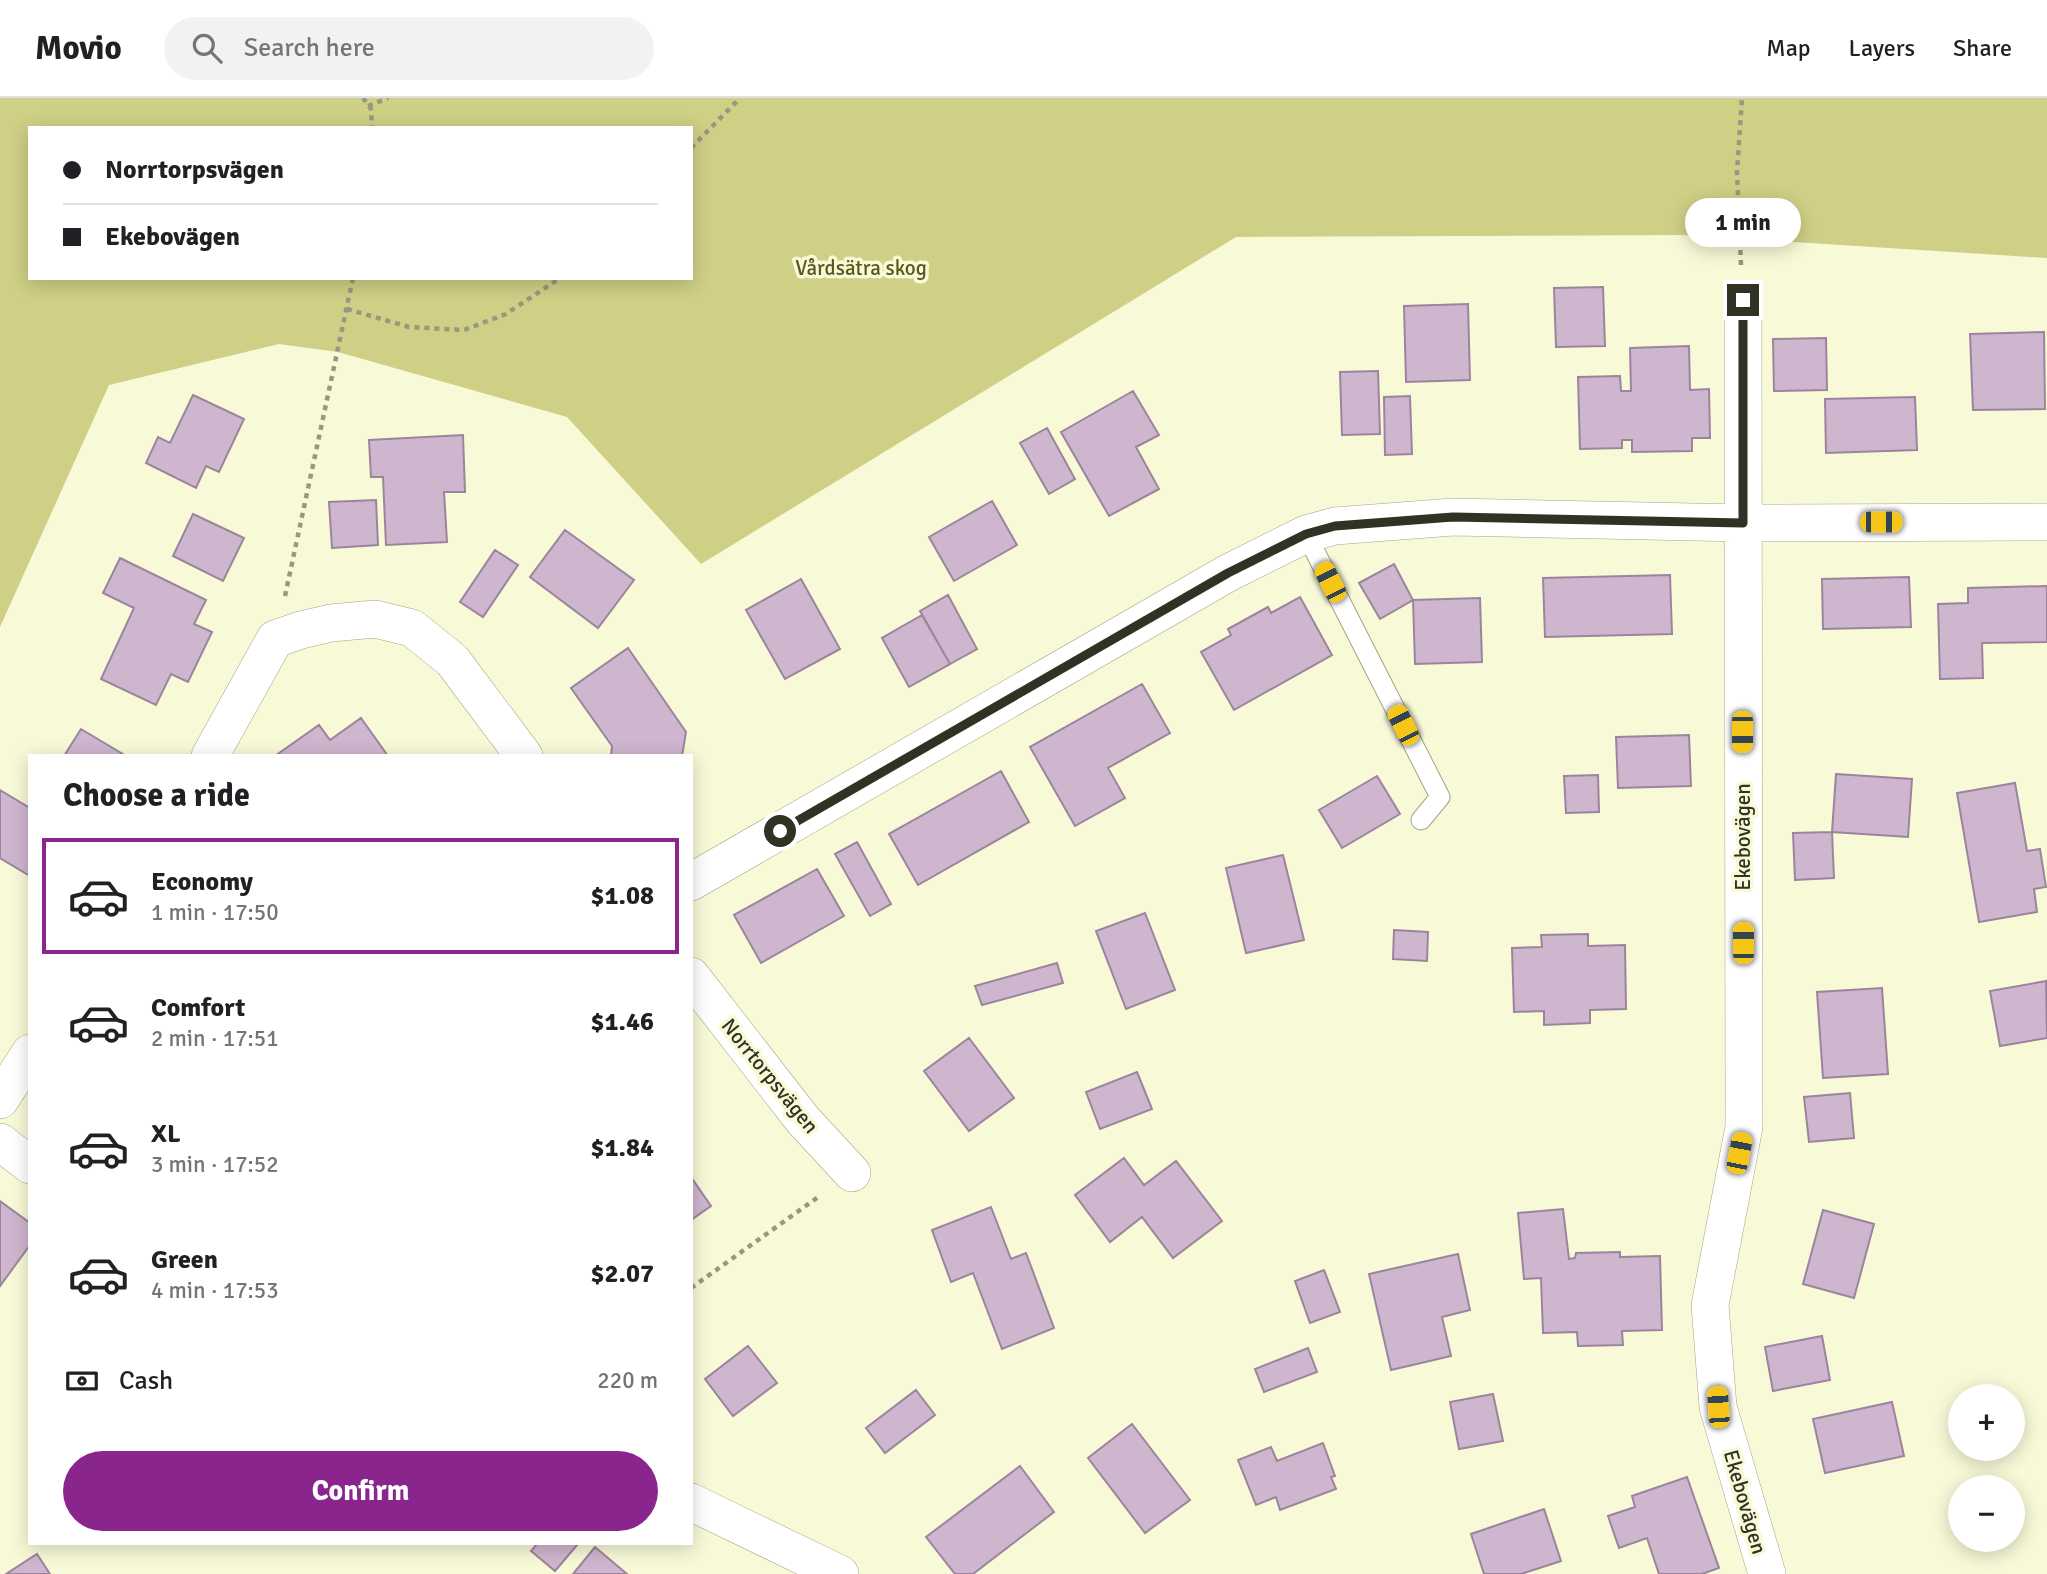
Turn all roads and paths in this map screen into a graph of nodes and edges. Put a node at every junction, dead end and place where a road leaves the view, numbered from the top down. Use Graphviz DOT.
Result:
graph roads {
  1 [pos="363,98"];
  2 [pos="388,98"];
  3 [pos="740,98"];
  4 [pos="1742,98"];
  5 [pos="368,106"];
  6 [pos="372,126"];
  7 [pos="693,146"];
  8 [pos="353,280"];
  9 [pos="557,280"];
  10 [pos="1743,300"];
  11 [pos="347,309"];
  12 [pos="2047,522"];
  13 [pos="1743,523"];
  14 [pos="1306,534"];
  15 [pos="275,639"];
  16 [pos="211,754"];
  17 [pos="522,754"];
  18 [pos="1421,820"];
  19 [pos="693,881"];
  20 [pos="693,979"];
  21 [pos="28,1056"];
  22 [pos="0,1100"];
  23 [pos="0,1142"];
  24 [pos="28,1163"];
  25 [pos="852,1173"];
  26 [pos="693,1287"];
  27 [pos="693,1503"];
  28 [pos="841,1574"];
  29 [pos="1766,1574"];
  1 -- 5 [label="path"];
  2 -- 5 [label="path"];
  3 -- 7 [label="path"];
  4 -- 10 [label="path"];
  5 -- 6 [label="path"];
  8 -- 11 [label="path"];
  9 -- 11 [label="path"];
  10 -- 13 [label="street, Ekebovägen"];
  11 -- 15 [label="path"];
  12 -- 13 [label="street"];
  13 -- 14 [label="street"];
  13 -- 29 [label="street, Ekebovägen"];
  14 -- 18 [label="lane"];
  14 -- 19 [label="street"];
  15 -- 16 [label="street"];
  15 -- 17 [label="street"];
  20 -- 25 [label="street, Norrtorpsvägen"];
  21 -- 22 [label="street"];
  23 -- 24 [label="street"];
  25 -- 26 [label="path"];
  27 -- 28 [label="street"];
}
